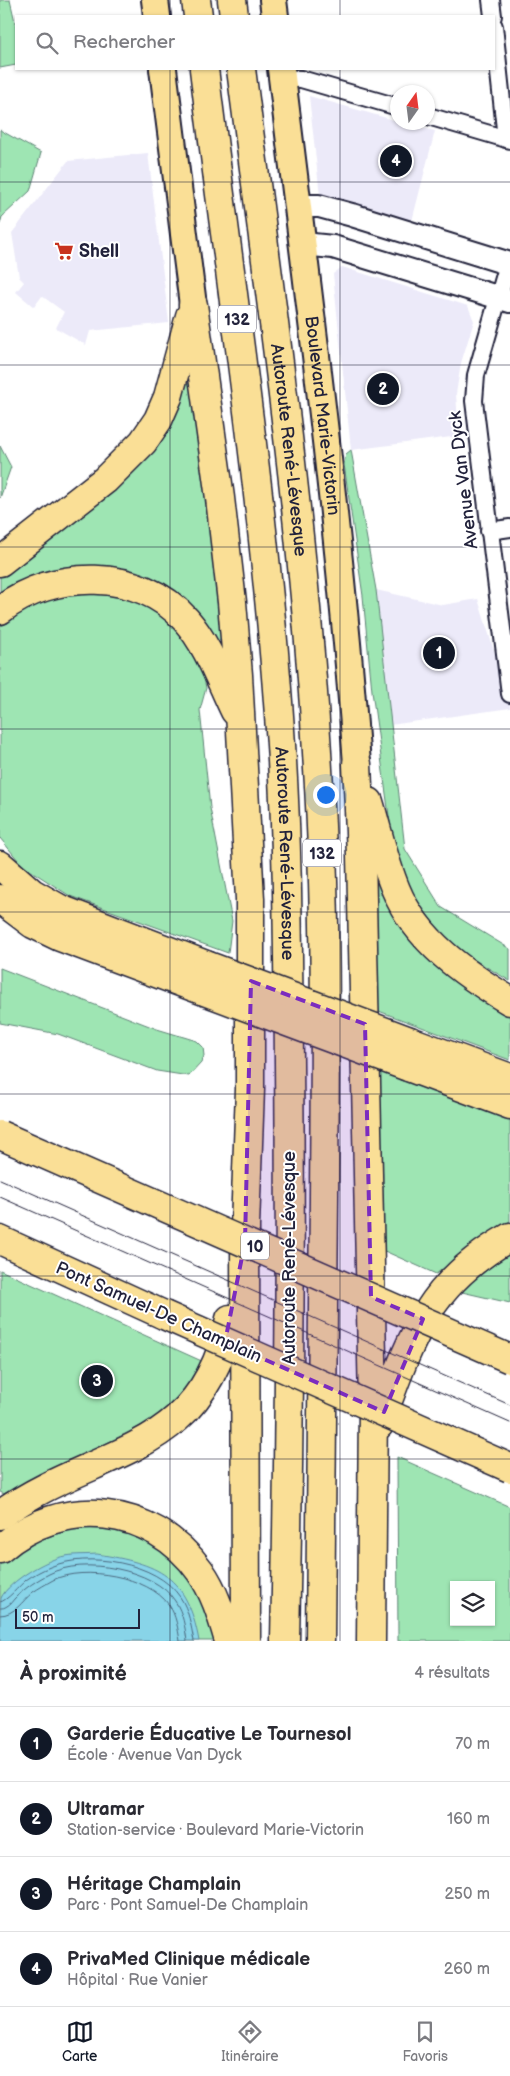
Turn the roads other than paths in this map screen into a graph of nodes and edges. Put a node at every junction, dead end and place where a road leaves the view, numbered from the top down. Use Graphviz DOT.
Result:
graph roads {
  1 [pos="155,0"];
  2 [pos="196,0"];
  3 [pos="232,0"];
  4 [pos="273,0"];
  5 [pos="491,0"];
  6 [pos="157,15"];
  7 [pos="198,15"];
  8 [pos="234,15"];
  9 [pos="275,15"];
  10 [pos="493,15"];
  11 [pos="495,34"];
  12 [pos="163,70"];
  13 [pos="204,70"];
  14 [pos="240,70"];
  15 [pos="282,73"];
  16 [pos="390,105"];
  17 [pos="435,118"];
  18 [pos="508,139"];
  19 [pos="299,206"];
  20 [pos="304,244"];
  21 [pos="509,264"];
  22 [pos="504,299"];
  23 [pos="192,305"];
  24 [pos="510,528"];
  25 [pos="489,531"];
  26 [pos="0,562"];
  27 [pos="0,610"];
  28 [pos="510,694"];
  29 [pos="241,723"];
  30 [pos="357,764"];
  31 [pos="0,865"];
  32 [pos="0,900"];
  33 [pos="205,978"];
  34 [pos="510,1001"];
  35 [pos="409,1054"];
  36 [pos="510,1078"];
  37 [pos="510,1105"];
  38 [pos="0,1135"];
  39 [pos="245,1226"];
  40 [pos="510,1237"];
  41 [pos="0,1240"];
  42 [pos="510,1359"];
  43 [pos="373,1440"];
  44 [pos="510,1468"];
  45 [pos="0,1515"];
  46 [pos="0,1549"];
  47 [pos="230,1641"];
  48 [pos="246,1641"];
  49 [pos="285,1641"];
  50 [pos="320,1641"];
  51 [pos="371,1641"];
  1 -- 6 [label="main road"];
  2 -- 7 [label="highway"];
  3 -- 8 [label="highway"];
  4 -- 9 [label="main road"];
  5 -- 10 [label="street"];
  11 -- 18 [label="street"];
  12 -- 23 [label="main road"];
  13 -- 49 [label="highway, Autoroute René-Lévesque / 132"];
  14 -- 50 [label="highway, Autoroute René-Lévesque / 132"];
  15 -- 16 [label="street"];
  15 -- 19 [label="main road, Boulevard Marie-Victorin"];
  17 -- 18 [label="street"];
  19 -- 20 [label="main road, Boulevard Marie-Victorin"];
  19 -- 21 [label="street"];
  20 -- 22 [label="street"];
  20 -- 30 [label="main road, Boulevard Marie-Victorin"];
  21 -- 22 [label="street, Avenue Van Dyck"];
  22 -- 25 [label="street, Avenue Van Dyck"];
  23 -- 26 [label="highway"];
  23 -- 29 [label="highway"];
  24 -- 25 [label="street"];
  25 -- 28 [label="street, Avenue Van Dyck"];
  27 -- 29 [label="highway"];
  29 -- 39 [label="highway"];
  30 -- 34 [label="highway"];
  30 -- 43 [label="highway"];
  31 -- 33 [label="highway"];
  32 -- 33 [label="highway"];
  33 -- 35 [label="highway, bridge"];
  35 -- 36 [label="highway"];
  35 -- 37 [label="highway"];
  38 -- 42 [label="highway, 10, bridge"];
  39 -- 45 [label="highway"];
  39 -- 48 [label="highway"];
  40 -- 43 [label="highway"];
  41 -- 44 [label="highway, Pont Samuel-De Champlain, bridge"];
  43 -- 51 [label="highway"];
  46 -- 47 [label="highway"];
}
